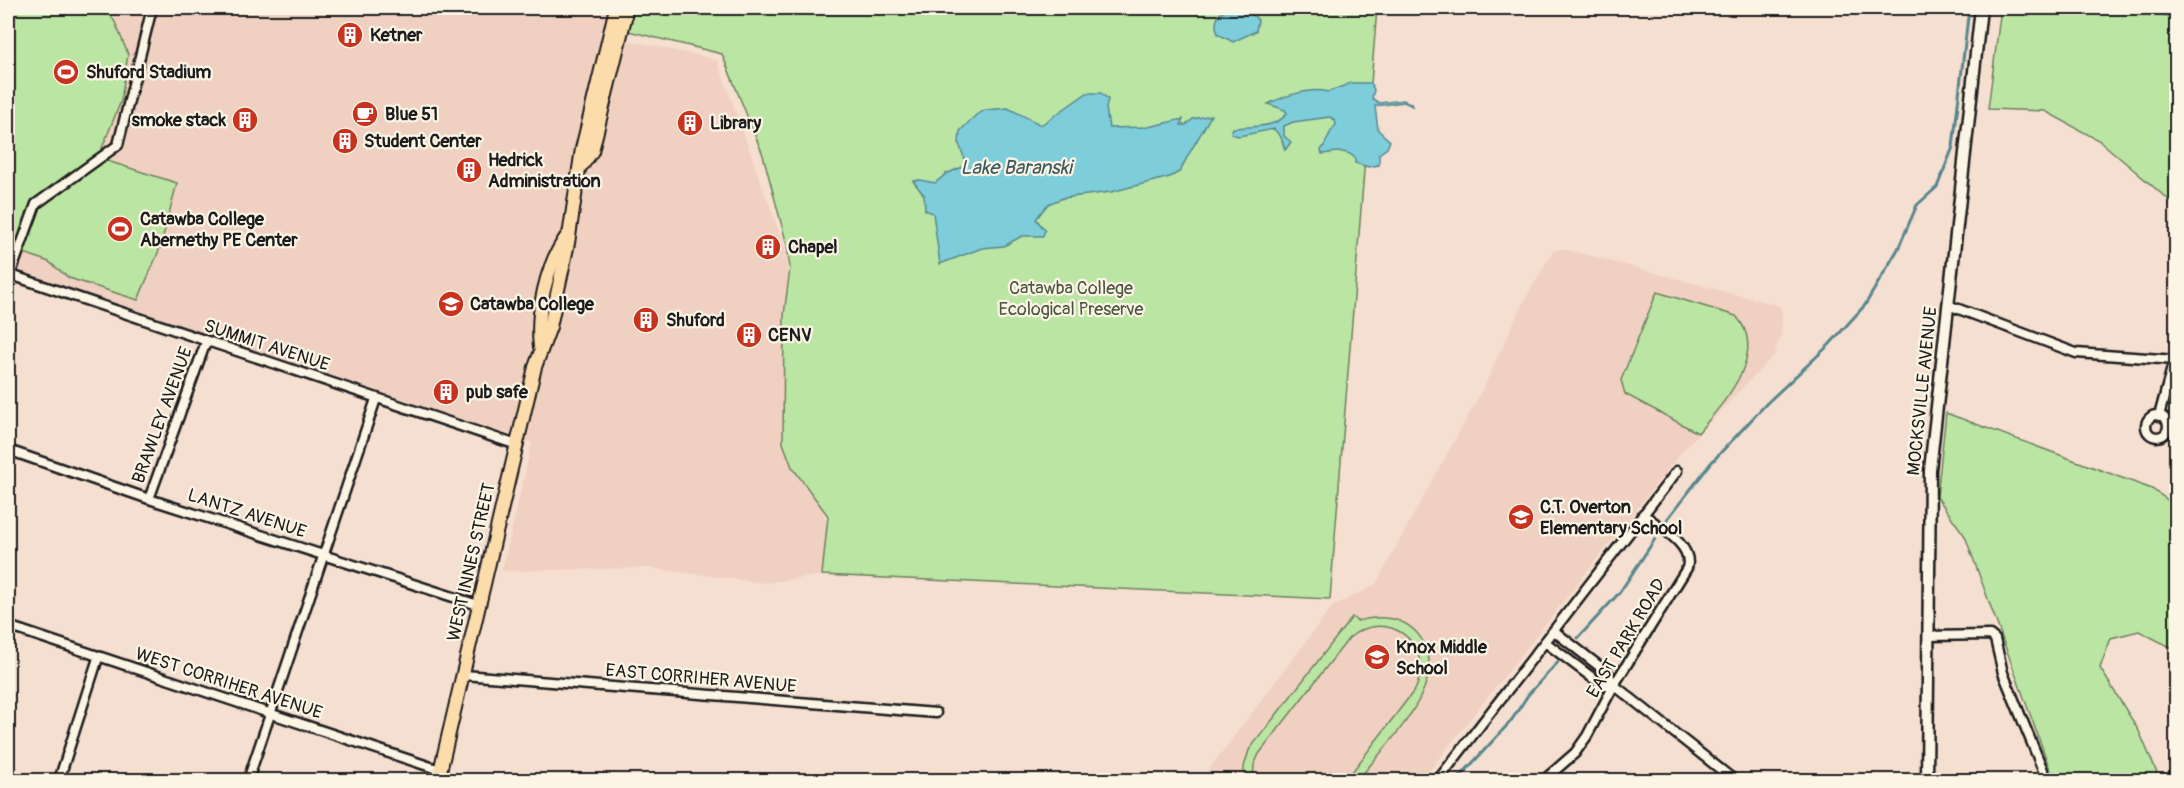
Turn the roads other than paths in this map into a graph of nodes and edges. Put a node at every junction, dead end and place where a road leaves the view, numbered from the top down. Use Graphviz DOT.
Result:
graph roads {
  1 [pos="152,8"];
  2 [pos="616,8"];
  3 [pos="625,8"];
  4 [pos="1981,8"];
  5 [pos="582,165"];
  6 [pos="8,277"];
  7 [pos="1948,305"];
  8 [pos="206,342"];
  9 [pos="2175,360"];
  10 [pos="376,399"];
  11 [pos="2159,416"];
  12 [pos="517,446"];
  13 [pos="8,450"];
  14 [pos="1677,471"];
  15 [pos="149,499"];
  16 [pos="1643,514"];
  17 [pos="325,555"];
  18 [pos="478,605"];
  19 [pos="8,626"];
  20 [pos="1554,631"];
  21 [pos="1928,636"];
  22 [pos="1545,642"];
  23 [pos="98,658"];
  24 [pos="464,675"];
  25 [pos="1614,685"];
  26 [pos="936,713"];
  27 [pos="271,714"];
  28 [pos="439,775"];
  29 [pos="59,780"];
  30 [pos="248,780"];
  31 [pos="1438,780"];
  32 [pos="1544,780"];
  33 [pos="1734,780"];
  34 [pos="1927,780"];
  35 [pos="2047,780"];
  1 -- 6 [label="street"];
  2 -- 5 [label="main road, WEST INNES STREET"];
  3 -- 5 [label="main road, WEST INNES STREET"];
  4 -- 7 [label="street, MOCKSVILLE AVENUE"];
  5 -- 12 [label="main road, WEST INNES STREET"];
  6 -- 8 [label="street, SUMMIT AVENUE"];
  7 -- 9 [label="street"];
  7 -- 21 [label="street, MOCKSVILLE AVENUE"];
  8 -- 10 [label="street, SUMMIT AVENUE"];
  8 -- 15 [label="street, BRAWLEY AVENUE"];
  9 -- 11 [label="street"];
  10 -- 12 [label="street, SUMMIT AVENUE"];
  10 -- 17 [label="street"];
  12 -- 18 [label="main road, WEST INNES STREET"];
  13 -- 15 [label="street, LANTZ AVENUE"];
  14 -- 16 [label="street"];
  15 -- 17 [label="street, LANTZ AVENUE"];
  16 -- 20 [label="street"];
  16 -- 25 [label="street, EAST PARK ROAD"];
  17 -- 18 [label="street, LANTZ AVENUE"];
  17 -- 27 [label="street"];
  18 -- 24 [label="main road, WEST INNES STREET"];
  19 -- 23 [label="street, WEST CORRIHER AVENUE"];
  20 -- 22 [label="street"];
  20 -- 25 [label="street"];
  21 -- 34 [label="street, MOCKSVILLE AVENUE"];
  21 -- 35 [label="street"];
  22 -- 25 [label="street"];
  22 -- 31 [label="street"];
  23 -- 27 [label="street, WEST CORRIHER AVENUE"];
  23 -- 29 [label="street"];
  24 -- 26 [label="street, EAST CORRIHER AVENUE"];
  24 -- 28 [label="main road, WEST INNES STREET"];
  25 -- 32 [label="street, EAST PARK ROAD"];
  25 -- 33 [label="street"];
  27 -- 28 [label="street, WEST CORRIHER AVENUE"];
  27 -- 30 [label="street"];
}
